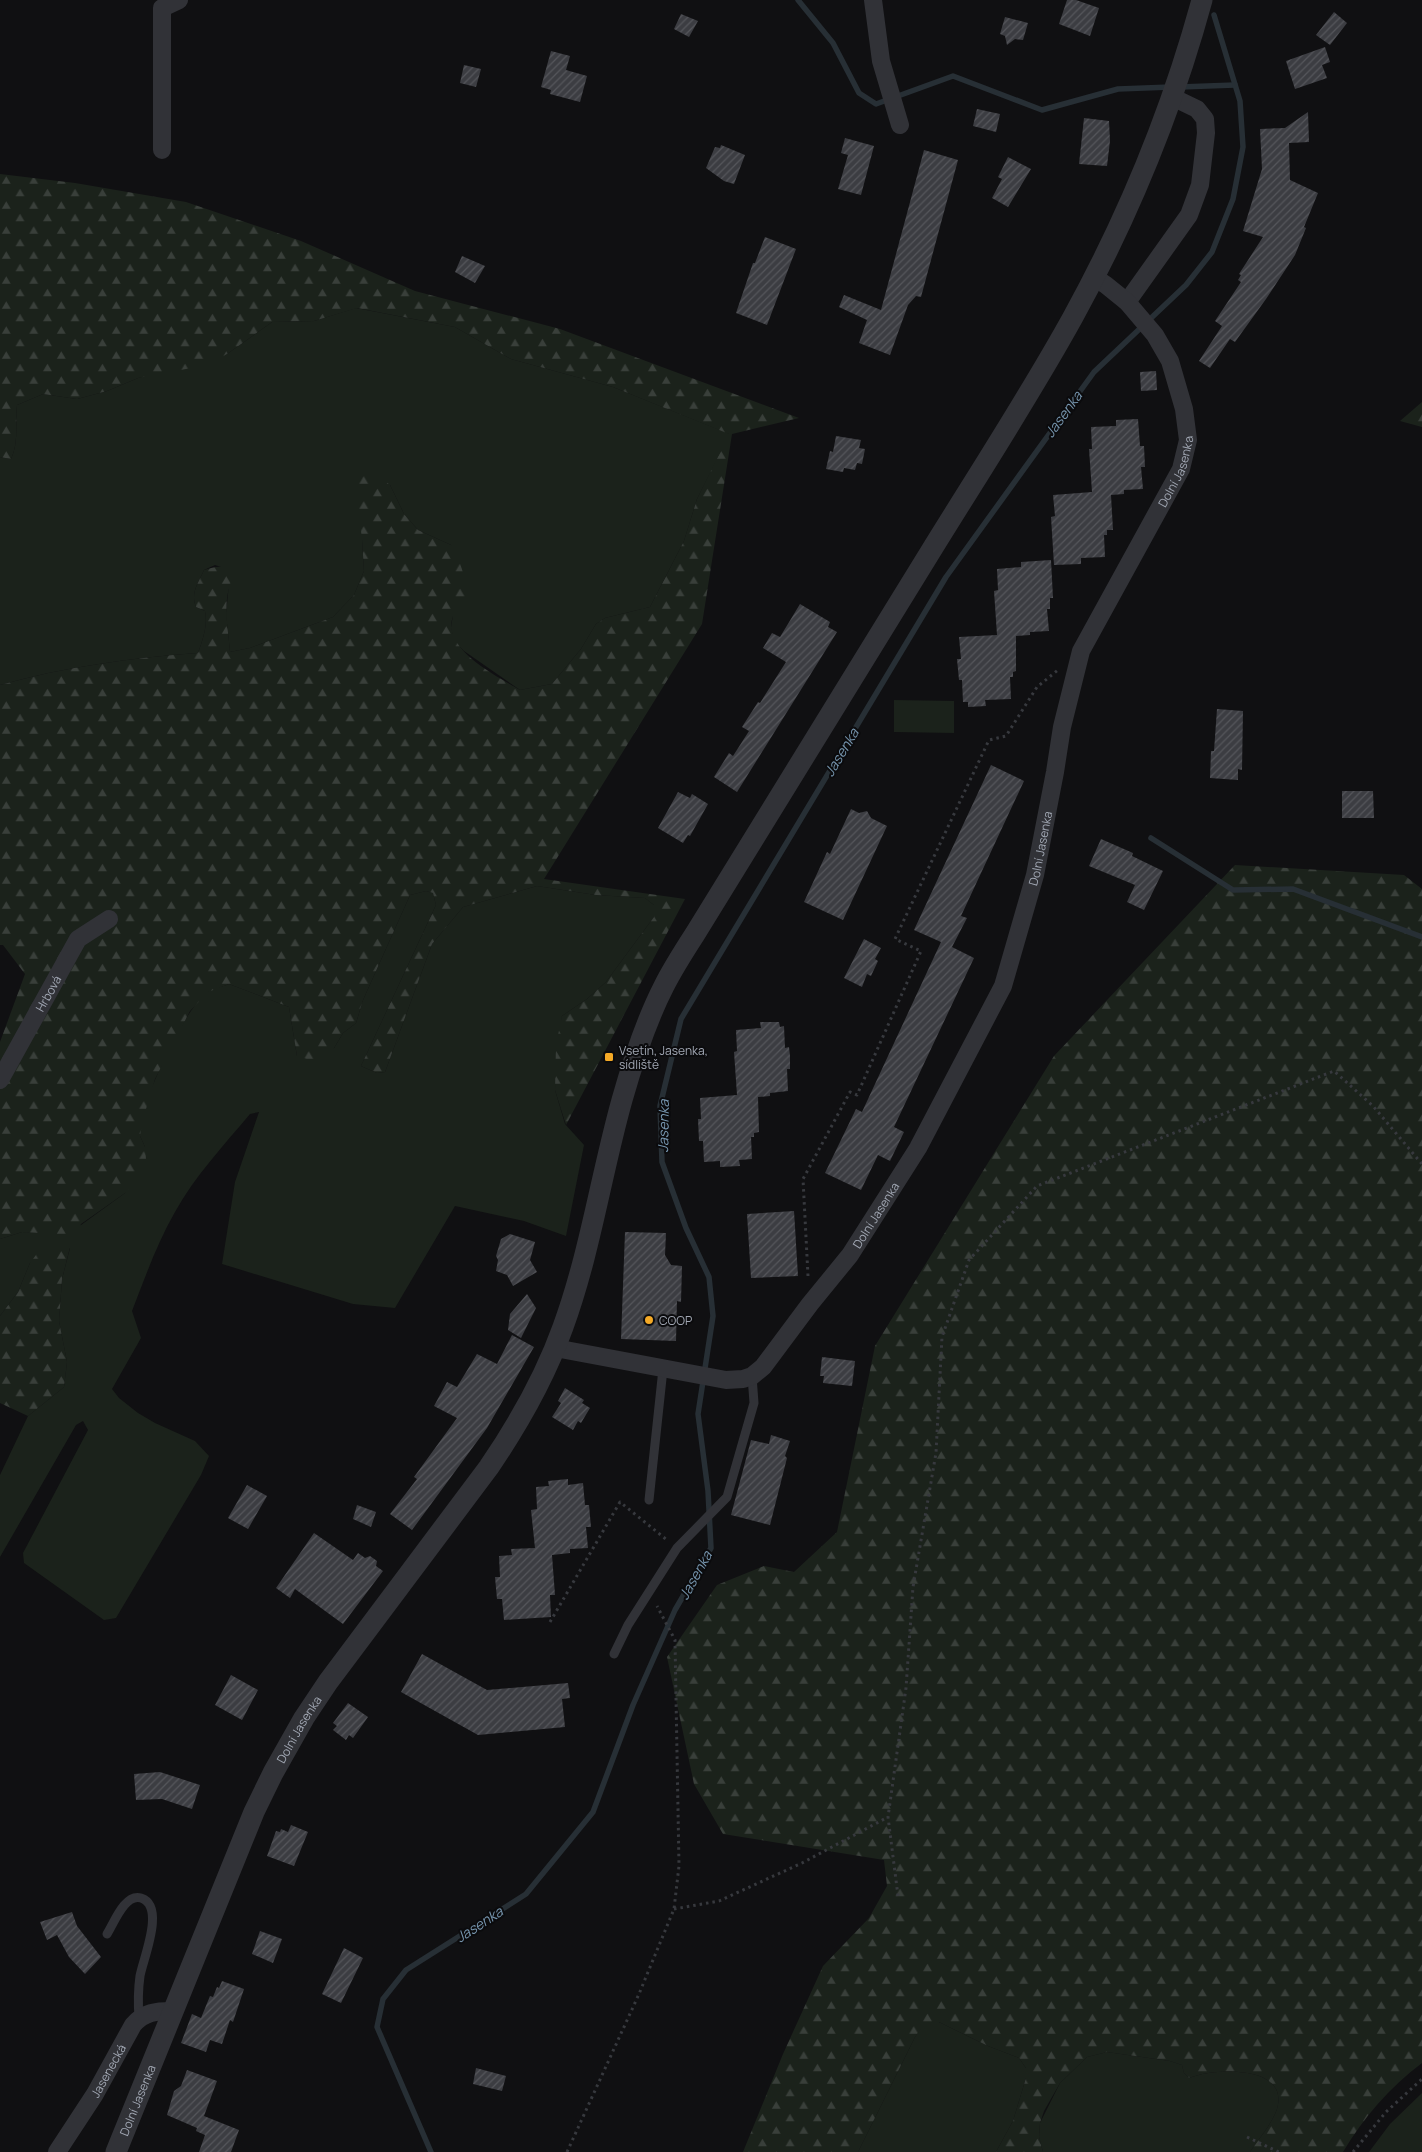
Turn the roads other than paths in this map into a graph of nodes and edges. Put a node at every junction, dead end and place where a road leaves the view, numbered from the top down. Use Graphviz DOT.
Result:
graph roads {
  1 [pos="179,0"];
  2 [pos="873,0"];
  3 [pos="1202,0"];
  4 [pos="160,4"];
  5 [pos="1172,97"];
  6 [pos="900,125"];
  7 [pos="162,150"];
  8 [pos="1094,277"];
  9 [pos="1127,302"];
  10 [pos="109,919"];
  11 [pos="0,1080"];
  12 [pos="555,1348"];
  13 [pos="663,1369"];
  14 [pos="752,1376"];
  15 [pos="648,1500"];
  16 [pos="614,1654"];
  17 [pos="107,1934"];
  18 [pos="173,2011"];
  19 [pos="139,2018"];
  20 [pos="57,2152"];
  21 [pos="116,2152"];
  1 -- 4 [label="street"];
  2 -- 6 [label="street"];
  3 -- 5 [label="street, Dolní Jasenka"];
  4 -- 7 [label="street"];
  5 -- 8 [label="street, Dolní Jasenka"];
  5 -- 9 [label="street"];
  8 -- 9 [label="street, Dolní Jasenka"];
  8 -- 12 [label="street, Dolní Jasenka"];
  9 -- 14 [label="street, Dolní Jasenka"];
  10 -- 11 [label="street, Hrbová"];
  12 -- 13 [label="street"];
  12 -- 18 [label="street, Dolní Jasenka"];
  13 -- 14 [label="street"];
  13 -- 15 [label="lane"];
  14 -- 16 [label="lane"];
  17 -- 19 [label="lane"];
  18 -- 19 [label="street"];
  18 -- 21 [label="street, Dolní Jasenka"];
  19 -- 20 [label="street, Jasenecká"];
}
